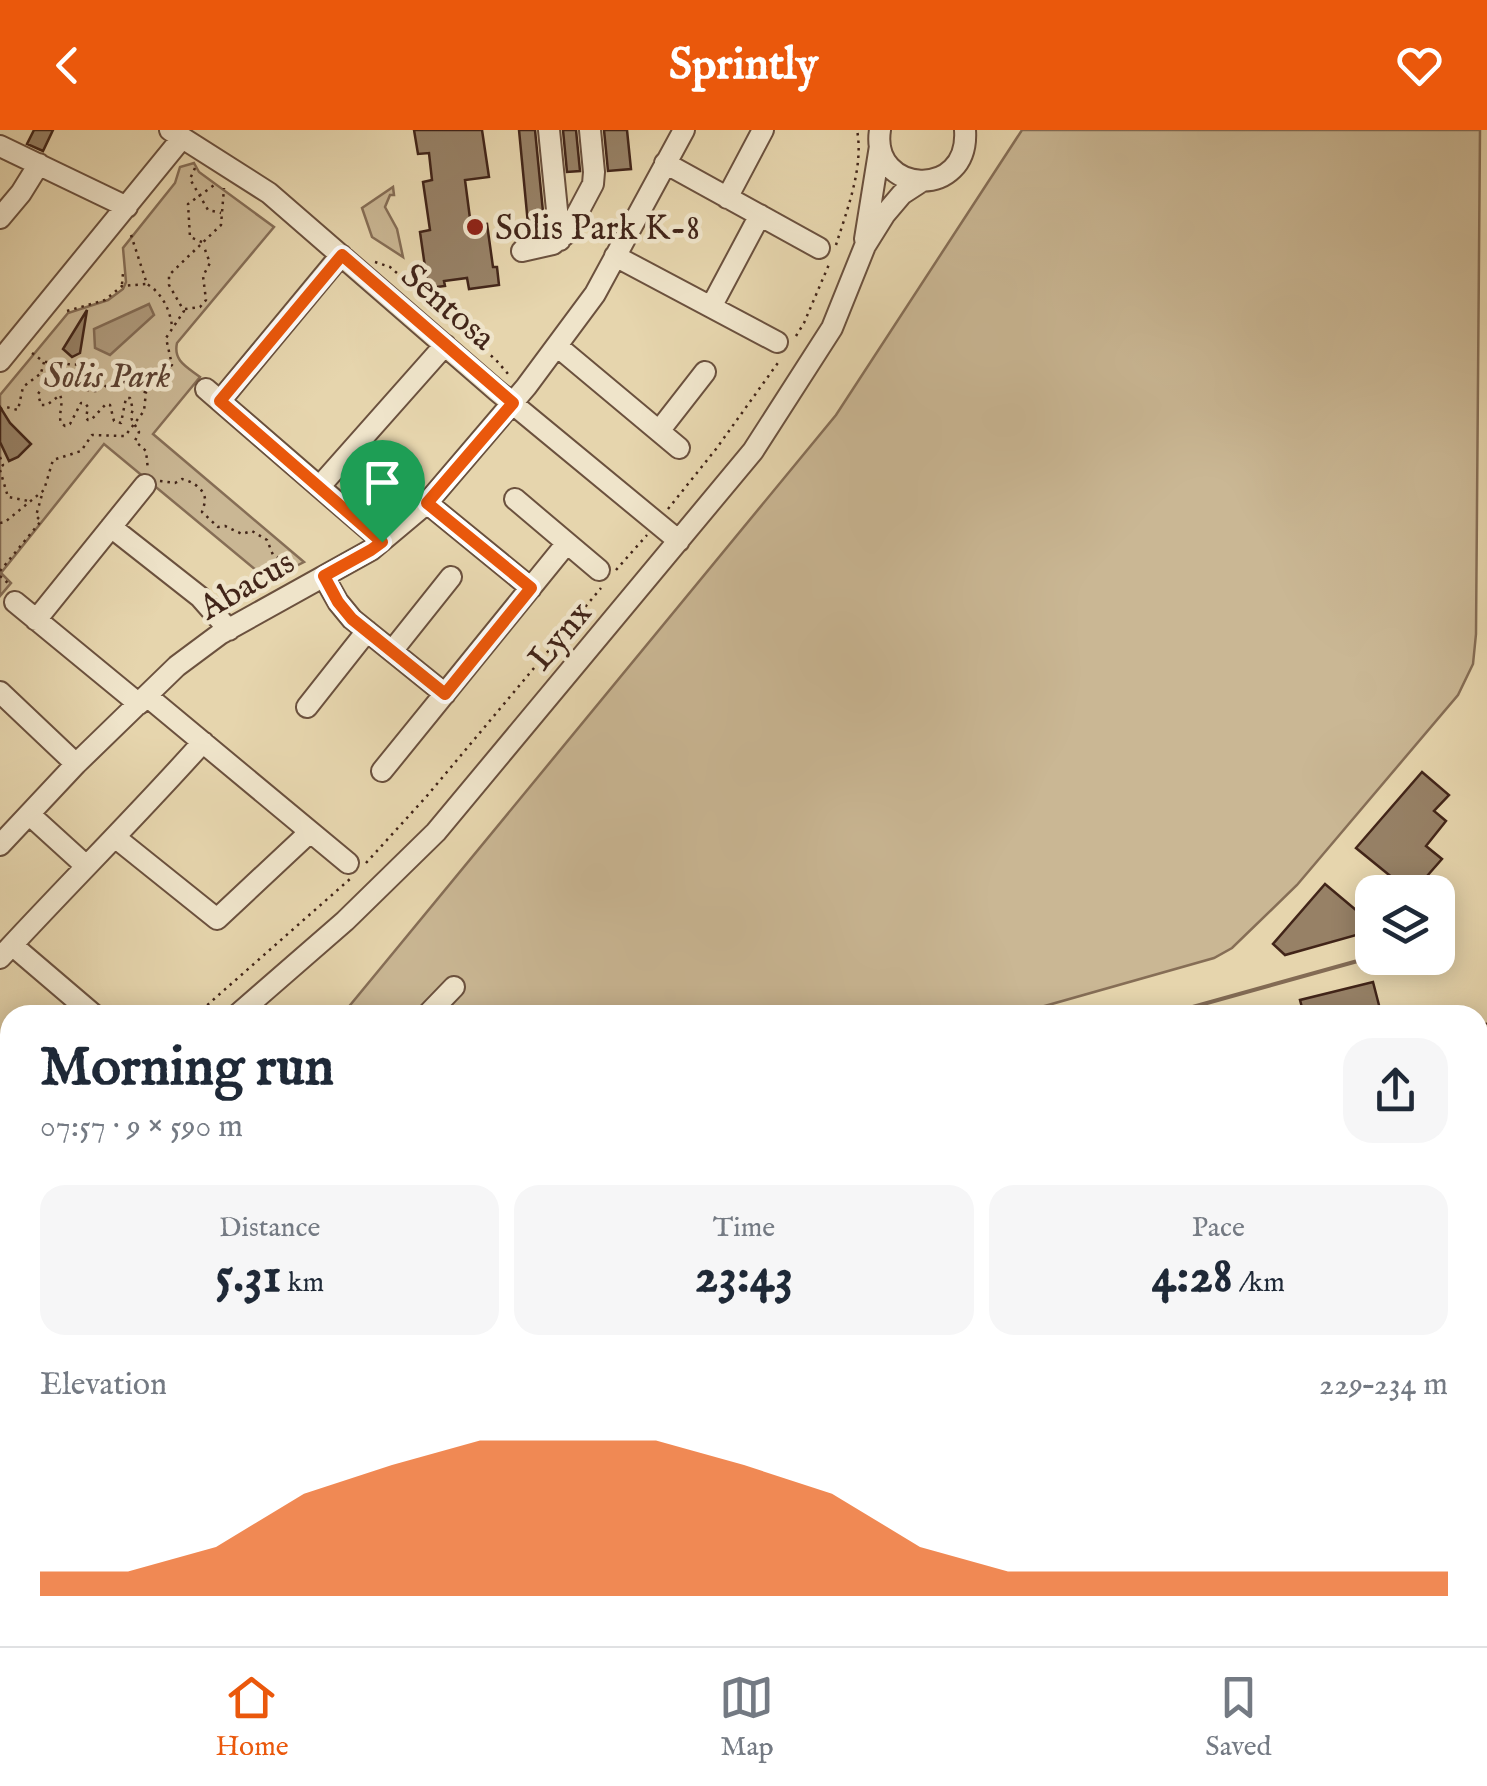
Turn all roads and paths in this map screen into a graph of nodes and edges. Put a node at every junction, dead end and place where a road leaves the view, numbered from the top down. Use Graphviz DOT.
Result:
graph roads {
  1 [pos="549,130"];
  2 [pos="590,130"];
  3 [pos="684,130"];
  4 [pos="763,130"];
  5 [pos="967,133"];
  6 [pos="176,134"];
  7 [pos="879,135"];
  8 [pos="0,146"];
  9 [pos="198,160"];
  10 [pos="39,164"];
  11 [pos="665,164"];
  12 [pos="922,182"];
  13 [pos="218,183"];
  14 [pos="224,188"];
  15 [pos="199,196"];
  16 [pos="728,198"];
  17 [pos="127,207"];
  18 [pos="222,213"];
  19 [pos="760,215"];
  20 [pos="0,218"];
  21 [pos="130,235"];
  22 [pos="560,240"];
  23 [pos="203,243"];
  24 [pos="865,246"];
  25 [pos="819,248"];
  26 [pos="522,251"];
  27 [pos="342,255"];
  28 [pos="615,256"];
  29 [pos="123,272"];
  30 [pos="147,284"];
  31 [pos="122,286"];
  32 [pos="180,302"];
  33 [pos="170,308"];
  34 [pos="711,308"];
  35 [pos="184,309"];
  36 [pos="67,311"];
  37 [pos="172,328"];
  38 [pos="777,342"];
  39 [pos="445,345"];
  40 [pos="557,346"];
  41 [pos="32,352"];
  42 [pos="0,361"];
  43 [pos="44,362"];
  44 [pos="82,364"];
  45 [pos="704,372"];
  46 [pos="41,373"];
  47 [pos="49,378"];
  48 [pos="146,392"];
  49 [pos="513,403"];
  50 [pos="0,409"];
  51 [pos="134,424"];
  52 [pos="659,431"];
  53 [pos="679,448"];
  54 [pos="0,458"];
  55 [pos="0,469"];
  56 [pos="150,479"];
  57 [pos="320,486"];
  58 [pos="44,490"];
  59 [pos="515,500"];
  60 [pos="30,501"];
  61 [pos="427,503"];
  62 [pos="0,524"];
  63 [pos="111,527"];
  64 [pos="643,540"];
  65 [pos="679,540"];
  66 [pos="382,542"];
  67 [pos="567,543"];
  68 [pos="599,570"];
  69 [pos="0,572"];
  70 [pos="324,576"];
  71 [pos="282,577"];
  72 [pos="451,577"];
  73 [pos="531,588"];
  74 [pos="15,602"];
  75 [pos="36,620"];
  76 [pos="229,630"];
  77 [pos="367,631"];
  78 [pos="392,651"];
  79 [pos="445,694"];
  80 [pos="2,696"];
  81 [pos="143,700"];
  82 [pos="307,707"];
  83 [pos="203,742"];
  84 [pos="76,764"];
  85 [pos="382,770"];
  86 [pos="30,814"];
  87 [pos="310,832"];
  88 [pos="116,838"];
  89 [pos="0,845"];
  90 [pos="348,863"];
  91 [pos="86,865"];
  92 [pos="6,952"];
  93 [pos="454,986"];
  94 [pos="80,1005"];
  95 [pos="208,1005"];
  96 [pos="248,1005"];
  97 [pos="436,1005"];
  1 -- 22 [label="street"];
  2 -- 22 [label="street"];
  3 -- 11 [label="street, Abacus"];
  4 -- 16 [label="street"];
  5 -- 12 [label="street, Lynx"];
  6 -- 17 [label="street"];
  6 -- 27 [label="street, Sentosa"];
  7 -- 12 [label="street"];
  7 -- 24 [label="street, Lynx"];
  8 -- 10 [label="street"];
  9 -- 15 [label="path"];
  10 -- 17 [label="street"];
  10 -- 20 [label="street"];
  11 -- 16 [label="street"];
  11 -- 28 [label="street, Abacus"];
  12 -- 24 [label="street, Lynx"];
  13 -- 15 [label="path"];
  14 -- 18 [label="path"];
  15 -- 18 [label="path"];
  15 -- 23 [label="path"];
  16 -- 19 [label="street"];
  17 -- 42 [label="street"];
  18 -- 23 [label="path"];
  19 -- 25 [label="street"];
  19 -- 34 [label="street"];
  21 -- 30 [label="path"];
  22 -- 26 [label="street"];
  23 -- 32 [label="path"];
  23 -- 35 [label="path"];
  24 -- 65 [label="street, Lynx"];
  27 -- 39 [label="street, Sentosa"];
  27 -- 57 [label="street"];
  28 -- 34 [label="street"];
  28 -- 40 [label="street, Abacus"];
  29 -- 31 [label="path"];
  30 -- 31 [label="path"];
  30 -- 33 [label="path"];
  31 -- 36 [label="path"];
  32 -- 33 [label="path"];
  32 -- 35 [label="path"];
  33 -- 37 [label="path"];
  34 -- 38 [label="street"];
  35 -- 37 [label="path"];
  37 -- 48 [label="path"];
  39 -- 49 [label="street, Sentosa"];
  39 -- 57 [label="street"];
  40 -- 49 [label="street, Abacus"];
  40 -- 52 [label="street"];
  41 -- 43 [label="path"];
  43 -- 44 [label="path"];
  43 -- 46 [label="path"];
  45 -- 52 [label="street"];
  46 -- 47 [label="path"];
  46 -- 50 [label="path"];
  47 -- 48 [label="path"];
  47 -- 51 [label="path"];
  48 -- 51 [label="path"];
  49 -- 61 [label="street, Abacus"];
  49 -- 65 [label="street, Sentosa"];
  51 -- 56 [label="path"];
  51 -- 58 [label="path"];
  52 -- 53 [label="street"];
  54 -- 55 [label="path"];
  55 -- 60 [label="path"];
  56 -- 63 [label="street"];
  56 -- 71 [label="path"];
  57 -- 66 [label="street"];
  58 -- 60 [label="path"];
  58 -- 69 [label="path"];
  59 -- 67 [label="street"];
  60 -- 62 [label="path"];
  61 -- 66 [label="street, Abacus"];
  61 -- 73 [label="street"];
  63 -- 75 [label="street"];
  63 -- 76 [label="street"];
  64 -- 95 [label="path"];
  65 -- 96 [label="street, Lynx"];
  66 -- 70 [label="street, Abacus"];
  67 -- 68 [label="street"];
  67 -- 73 [label="street"];
  70 -- 76 [label="street, Abacus"];
  70 -- 77 [label="street"];
  72 -- 78 [label="street"];
  73 -- 79 [label="street"];
  74 -- 75 [label="street"];
  75 -- 81 [label="street"];
  76 -- 81 [label="street, Abacus"];
  77 -- 78 [label="street"];
  77 -- 82 [label="street"];
  78 -- 79 [label="street"];
  79 -- 85 [label="street"];
  80 -- 84 [label="street"];
  81 -- 83 [label="street"];
  81 -- 84 [label="street, Abacus"];
  83 -- 87 [label="street"];
  83 -- 88 [label="street"];
  84 -- 86 [label="street, Abacus"];
  86 -- 89 [label="street, Abacus"];
  86 -- 91 [label="street"];
  87 -- 88 [label="street"];
  87 -- 90 [label="street"];
  88 -- 91 [label="street"];
  91 -- 92 [label="street"];
  92 -- 94 [label="street"];
  93 -- 97 [label="street"];
}
